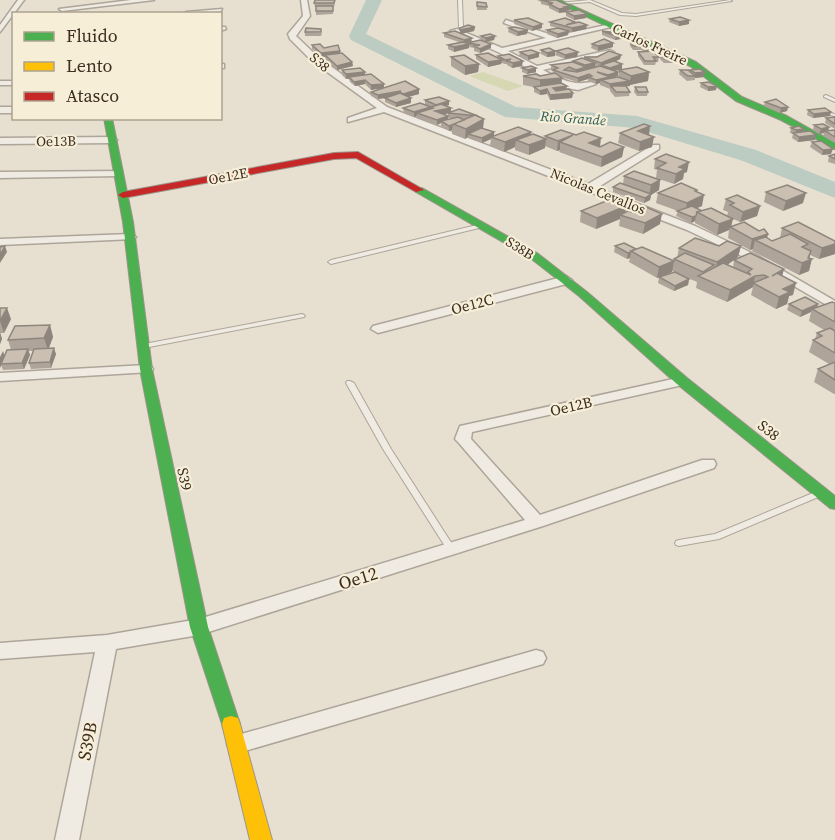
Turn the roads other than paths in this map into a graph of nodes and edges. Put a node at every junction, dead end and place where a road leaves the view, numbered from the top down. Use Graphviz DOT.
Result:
graph roads {
  1 [pos="56,0"];
  2 [pos="151,0"];
  3 [pos="304,0"];
  4 [pos="460,0"];
  5 [pos="730,1"];
  6 [pos="558,2"];
  7 [pos="140,3"];
  8 [pos="220,10"];
  9 [pos="64,11"];
  10 [pos="203,12"];
  11 [pos="6,22"];
  12 [pos="506,22"];
  13 [pos="611,26"];
  14 [pos="457,29"];
  15 [pos="0,30"];
  16 [pos="555,38"];
  17 [pos="545,41"];
  18 [pos="501,50"];
  19 [pos="610,52"];
  20 [pos="586,57"];
  21 [pos="535,69"];
  22 [pos="592,84"];
  23 [pos="826,96"];
  24 [pos="835,101"];
  25 [pos="384,109"];
  26 [pos="108,120"];
  27 [pos="351,120"];
  28 [pos="112,140"];
  29 [pos="0,141"];
  30 [pos="835,146"];
  31 [pos="656,147"];
  32 [pos="334,156"];
  33 [pos="118,173"];
  34 [pos="0,175"];
  35 [pos="589,188"];
  36 [pos="123,195"];
  37 [pos="483,225"];
  38 [pos="130,237"];
  39 [pos="0,242"];
  40 [pos="332,262"];
  41 [pos="566,279"];
  42 [pos="835,306"];
  43 [pos="302,316"];
  44 [pos="378,329"];
  45 [pos="144,346"];
  46 [pos="146,369"];
  47 [pos="0,377"];
  48 [pos="682,381"];
  49 [pos="350,383"];
  50 [pos="708,464"];
  51 [pos="822,493"];
  52 [pos="835,504"];
  53 [pos="537,522"];
  54 [pos="679,543"];
  55 [pos="452,549"];
  56 [pos="199,627"];
  57 [pos="107,643"];
  58 [pos="0,651"];
  59 [pos="536,658"];
  60 [pos="238,744"];
  61 [pos="68,840"];
  62 [pos="261,840"];
  1 -- 9 [label="street"];
  2 -- 7 [label="street"];
  3 -- 25 [label="street, S38"];
  4 -- 14 [label="lane"];
  5 -- 6 [label="lane"];
  6 -- 13 [label="street, Carlos Freire"];
  7 -- 9 [label="street"];
  8 -- 10 [label="street"];
  11 -- 15 [label="street"];
  12 -- 16 [label="street"];
  13 -- 16 [label="street"];
  13 -- 30 [label="street, Carlos Freire"];
  14 -- 18 [label="street"];
  16 -- 17 [label="street"];
  17 -- 18 [label="street"];
  17 -- 20 [label="street"];
  18 -- 21 [label="street"];
  19 -- 20 [label="street"];
  20 -- 21 [label="street"];
  21 -- 22 [label="street"];
  23 -- 24 [label="lane"];
  25 -- 27 [label="street"];
  25 -- 35 [label="street, Nicolas Cevallos"];
  26 -- 28 [label="street, S39"];
  28 -- 29 [label="street, Oe13B"];
  28 -- 33 [label="street, S39"];
  31 -- 35 [label="street"];
  32 -- 36 [label="street, Oe12E"];
  32 -- 37 [label="street, S38B"];
  33 -- 34 [label="street"];
  33 -- 36 [label="street, S39"];
  35 -- 42 [label="street, Nicolas Cevallos"];
  36 -- 38 [label="street, S39"];
  37 -- 40 [label="lane"];
  37 -- 41 [label="street, S38B"];
  38 -- 39 [label="street"];
  38 -- 45 [label="street, S39"];
  41 -- 44 [label="street, Oe12C"];
  41 -- 48 [label="street, S38B"];
  43 -- 45 [label="lane"];
  45 -- 46 [label="street, S39"];
  46 -- 47 [label="street"];
  46 -- 56 [label="street, S39"];
  48 -- 51 [label="street, S38"];
  48 -- 53 [label="street, Oe12B"];
  49 -- 55 [label="lane"];
  50 -- 53 [label="street, Oe12"];
  51 -- 52 [label="street, S38"];
  51 -- 54 [label="lane"];
  53 -- 55 [label="street, Oe12"];
  55 -- 56 [label="street, Oe12"];
  56 -- 57 [label="street, Oe12"];
  56 -- 60 [label="street, S39"];
  57 -- 58 [label="street, Oe12"];
  57 -- 61 [label="street, S39B"];
  59 -- 60 [label="street"];
  60 -- 62 [label="street, S39"];
}
